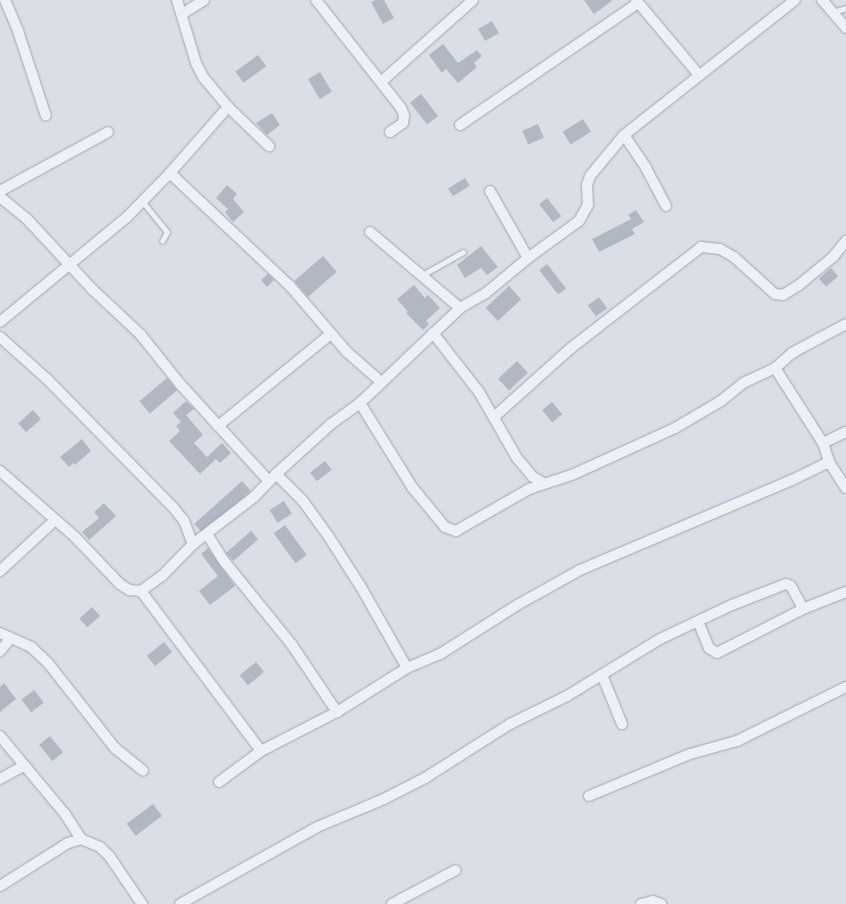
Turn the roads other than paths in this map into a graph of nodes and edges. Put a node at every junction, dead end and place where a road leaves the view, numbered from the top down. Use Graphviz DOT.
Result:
graph roads {
  1 [pos="5,0"];
  2 [pos="177,0"];
  3 [pos="204,0"];
  4 [pos="316,0"];
  5 [pos="473,0"];
  6 [pos="822,0"];
  7 [pos="637,1"];
  8 [pos="791,2"];
  9 [pos="846,8"];
  10 [pos="833,12"];
  11 [pos="182,14"];
  12 [pos="846,28"];
  13 [pos="698,75"];
  14 [pos="381,82"];
  15 [pos="228,107"];
  16 [pos="46,116"];
  17 [pos="460,125"];
  18 [pos="108,132"];
  19 [pos="390,132"];
  20 [pos="624,135"];
  21 [pos="269,146"];
  22 [pos="170,173"];
  23 [pos="0,191"];
  24 [pos="490,191"];
  25 [pos="0,197"];
  26 [pos="142,201"];
  27 [pos="666,206"];
  28 [pos="370,232"];
  29 [pos="162,241"];
  30 [pos="846,241"];
  31 [pos="463,252"];
  32 [pos="528,258"];
  33 [pos="69,264"];
  34 [pos="422,275"];
  35 [pos="460,308"];
  36 [pos="0,322"];
  37 [pos="846,324"];
  38 [pos="433,333"];
  39 [pos="331,334"];
  40 [pos="0,337"];
  41 [pos="775,368"];
  42 [pos="380,381"];
  43 [pos="360,403"];
  44 [pos="494,417"];
  45 [pos="218,426"];
  46 [pos="846,432"];
  47 [pos="823,443"];
  48 [pos="829,462"];
  49 [pos="0,471"];
  50 [pos="273,477"];
  51 [pos="544,483"];
  52 [pos="846,488"];
  53 [pos="55,520"];
  54 [pos="207,534"];
  55 [pos="192,544"];
  56 [pos="0,571"];
  57 [pos="141,591"];
  58 [pos="846,592"];
  59 [pos="805,608"];
  60 [pos="698,621"];
  61 [pos="0,633"];
  62 [pos="10,639"];
  63 [pos="0,651"];
  64 [pos="407,668"];
  65 [pos="602,675"];
  66 [pos="846,687"];
  67 [pos="337,712"];
  68 [pos="622,724"];
  69 [pos="0,736"];
  70 [pos="261,751"];
  71 [pos="23,766"];
  72 [pos="143,772"];
  73 [pos="0,779"];
  74 [pos="219,782"];
  75 [pos="589,796"];
  76 [pos="81,839"];
  77 [pos="456,870"];
  78 [pos="0,886"];
  79 [pos="142,904"];
  80 [pos="180,904"];
  81 [pos="392,904"];
  82 [pos="641,904"];
  83 [pos="661,904"];
  1 -- 16 [label="street"];
  2 -- 11 [label="street"];
  3 -- 11 [label="street"];
  4 -- 14 [label="street"];
  5 -- 14 [label="street"];
  6 -- 10 [label="street"];
  7 -- 13 [label="street"];
  7 -- 17 [label="street"];
  8 -- 13 [label="street"];
  9 -- 10 [label="lane"];
  10 -- 12 [label="street"];
  11 -- 15 [label="street"];
  13 -- 20 [label="street"];
  14 -- 19 [label="street"];
  15 -- 21 [label="street"];
  15 -- 22 [label="street"];
  18 -- 23 [label="street"];
  20 -- 27 [label="street"];
  20 -- 32 [label="street"];
  22 -- 26 [label="street"];
  22 -- 39 [label="street"];
  24 -- 32 [label="street"];
  25 -- 33 [label="street"];
  26 -- 29 [label="lane"];
  26 -- 33 [label="street"];
  28 -- 34 [label="street"];
  30 -- 44 [label="street"];
  31 -- 34 [label="lane"];
  32 -- 35 [label="street"];
  33 -- 36 [label="street"];
  33 -- 45 [label="street"];
  34 -- 35 [label="street"];
  35 -- 38 [label="street"];
  37 -- 41 [label="street"];
  38 -- 42 [label="street"];
  38 -- 44 [label="street"];
  39 -- 42 [label="street"];
  39 -- 45 [label="street"];
  40 -- 55 [label="street"];
  41 -- 47 [label="street"];
  41 -- 51 [label="street"];
  42 -- 43 [label="street"];
  43 -- 50 [label="street"];
  43 -- 51 [label="street"];
  44 -- 51 [label="street"];
  45 -- 50 [label="street"];
  46 -- 47 [label="street"];
  47 -- 48 [label="street"];
  48 -- 52 [label="street"];
  48 -- 64 [label="street"];
  49 -- 53 [label="street"];
  50 -- 54 [label="street"];
  50 -- 64 [label="street"];
  53 -- 56 [label="street"];
  53 -- 57 [label="street"];
  54 -- 55 [label="street"];
  54 -- 67 [label="street"];
  55 -- 57 [label="street"];
  57 -- 70 [label="street"];
  58 -- 59 [label="street"];
  59 -- 60 [label="street"];
  59 -- 60 [label="street"];
  60 -- 65 [label="street"];
  61 -- 62 [label="street"];
  62 -- 63 [label="street"];
  62 -- 72 [label="street"];
  64 -- 67 [label="street"];
  65 -- 68 [label="street"];
  65 -- 80 [label="street"];
  66 -- 75 [label="street"];
  67 -- 70 [label="street"];
  69 -- 71 [label="street"];
  70 -- 74 [label="street"];
  71 -- 73 [label="street"];
  71 -- 76 [label="street"];
  76 -- 78 [label="street"];
  76 -- 79 [label="street"];
  77 -- 81 [label="street"];
  82 -- 83 [label="street"];
}
